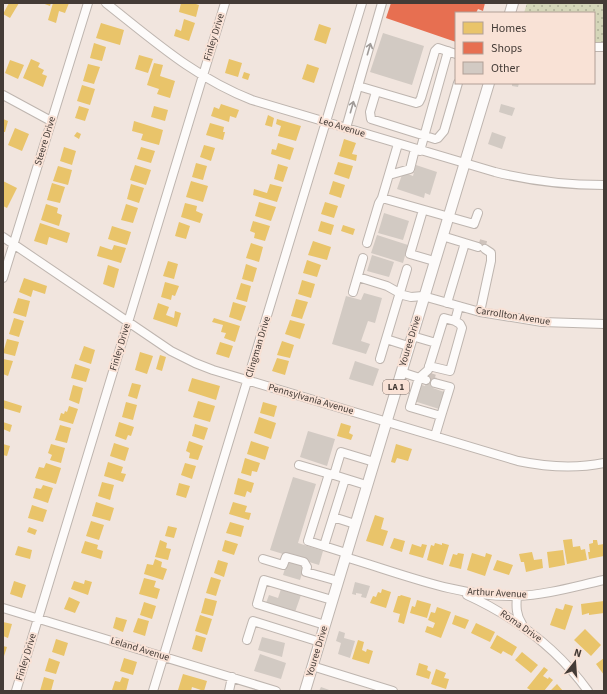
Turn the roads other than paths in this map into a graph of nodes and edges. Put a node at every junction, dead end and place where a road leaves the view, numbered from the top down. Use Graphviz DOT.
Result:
graph roads {
  1 [pos="88,3"];
  2 [pos="106,3"];
  3 [pos="225,3"];
  4 [pos="362,3"];
  5 [pos="382,3"];
  6 [pos="452,52"];
  7 [pos="202,76"];
  8 [pos="458,84"];
  9 [pos="489,84"];
  10 [pos="358,86"];
  11 [pos="376,92"];
  12 [pos="3,95"];
  13 [pos="51,120"];
  14 [pos="326,122"];
  15 [pos="346,128"];
  16 [pos="424,136"];
  17 [pos="398,144"];
  18 [pos="418,150"];
  19 [pos="464,164"];
  20 [pos="389,175"];
  21 [pos="604,185"];
  22 [pos="382,198"];
  23 [pos="424,210"];
  24 [pos="478,213"];
  25 [pos="448,217"];
  26 [pos="442,236"];
  27 [pos="3,237"];
  28 [pos="367,243"];
  29 [pos="14,244"];
  30 [pos="479,246"];
  31 [pos="364,258"];
  32 [pos="434,261"];
  33 [pos="407,269"];
  34 [pos="358,277"];
  35 [pos="3,278"];
  36 [pos="353,292"];
  37 [pos="400,292"];
  38 [pos="424,296"];
  39 [pos="447,303"];
  40 [pos="459,306"];
  41 [pos="480,312"];
  42 [pos="455,321"];
  43 [pos="128,322"];
  44 [pos="604,324"];
  45 [pos="412,336"];
  46 [pos="386,340"];
  47 [pos="436,343"];
  48 [pos="408,346"];
  49 [pos="380,359"];
  50 [pos="429,366"];
  51 [pos="401,372"];
  52 [pos="424,379"];
  53 [pos="248,381"];
  54 [pos="436,383"];
  55 [pos="441,416"];
  56 [pos="386,421"];
  57 [pos="435,436"];
  58 [pos="374,462"];
  59 [pos="604,463"];
  60 [pos="299,465"];
  61 [pos="331,475"];
  62 [pos="345,479"];
  63 [pos="366,486"];
  64 [pos="333,518"];
  65 [pos="355,524"];
  66 [pos="324,546"];
  67 [pos="346,555"];
  68 [pos="263,559"];
  69 [pos="604,580"];
  70 [pos="338,581"];
  71 [pos="460,591"];
  72 [pos="517,596"];
  73 [pos="332,600"];
  74 [pos="3,608"];
  75 [pos="38,618"];
  76 [pos="325,625"];
  77 [pos="525,627"];
  78 [pos="247,640"];
  79 [pos="320,642"];
  80 [pos="164,657"];
  81 [pos="312,666"];
  82 [pos="232,677"];
  83 [pos="16,691"];
  84 [pos="153,691"];
  85 [pos="229,691"];
  86 [pos="276,691"];
  87 [pos="305,691"];
  88 [pos="393,691"];
  89 [pos="588,691"];
  1 -- 13 [label="street, Steere Drive"];
  2 -- 7 [label="street, Leo Avenue"];
  3 -- 7 [label="street, Finley Drive"];
  4 -- 14 [label="street, Clingman Drive"];
  10 -- 5 [label="street, one-way"];
  6 -- 11 [label="street"];
  6 -- 16 [label="street"];
  7 -- 14 [label="street, Leo Avenue"];
  7 -- 43 [label="street, Finley Drive"];
  8 -- 16 [label="street"];
  9 -- 19 [label="main road, Youree Drive / LA 1"];
  10 -- 11 [label="street"];
  15 -- 10 [label="street, one-way"];
  11 -- 16 [label="street"];
  12 -- 13 [label="street"];
  13 -- 29 [label="street, Steere Drive"];
  14 -- 15 [label="street, Leo Avenue"];
  14 -- 53 [label="street, Clingman Drive"];
  15 -- 17 [label="street, Leo Avenue"];
  16 -- 18 [label="street"];
  17 -- 18 [label="street, Leo Avenue"];
  17 -- 20 [label="street"];
  18 -- 19 [label="street, Leo Avenue"];
  18 -- 20 [label="street"];
  19 -- 21 [label="street, Leo Avenue"];
  19 -- 25 [label="main road, Youree Drive / LA 1"];
  20 -- 22 [label="street"];
  22 -- 23 [label="street"];
  22 -- 28 [label="street"];
  23 -- 25 [label="street"];
  23 -- 32 [label="street"];
  24 -- 25 [label="street"];
  25 -- 26 [label="main road, Youree Drive / LA 1"];
  26 -- 30 [label="street"];
  26 -- 32 [label="main road, Youree Drive / LA 1"];
  27 -- 29 [label="street, Pennsylvania Avenue"];
  29 -- 35 [label="street, Steere Drive"];
  29 -- 43 [label="street, Pennsylvania Avenue"];
  30 -- 39 [label="street"];
  30 -- 41 [label="street"];
  31 -- 34 [label="street"];
  32 -- 38 [label="main road, Youree Drive / LA 1"];
  33 -- 37 [label="street"];
  34 -- 36 [label="street"];
  34 -- 37 [label="street, Carrollton Avenue"];
  37 -- 38 [label="street, Carrollton Avenue"];
  37 -- 46 [label="street"];
  38 -- 39 [label="street, Carrollton Avenue"];
  38 -- 45 [label="main road, Youree Drive / LA 1"];
  39 -- 40 [label="street, Carrollton Avenue"];
  40 -- 41 [label="street, Carrollton Avenue"];
  40 -- 42 [label="street"];
  41 -- 44 [label="street, Carrollton Avenue"];
  42 -- 47 [label="street"];
  42 -- 50 [label="street"];
  43 -- 53 [label="street, Pennsylvania Avenue"];
  43 -- 75 [label="street, Finley Drive"];
  45 -- 47 [label="street"];
  45 -- 48 [label="main road, Youree Drive / LA 1"];
  46 -- 48 [label="street"];
  46 -- 49 [label="street"];
  47 -- 50 [label="street"];
  48 -- 51 [label="main road, Youree Drive / LA 1"];
  50 -- 52 [label="street"];
  51 -- 52 [label="street"];
  51 -- 56 [label="main road, Youree Drive / LA 1"];
  52 -- 55 [label="street"];
  53 -- 56 [label="street, Pennsylvania Avenue"];
  53 -- 80 [label="street, Clingman Drive"];
  54 -- 55 [label="street"];
  55 -- 57 [label="street"];
  56 -- 57 [label="street, Pennsylvania Avenue"];
  56 -- 58 [label="main road, Youree Drive / LA 1"];
  57 -- 59 [label="street, Pennsylvania Avenue"];
  58 -- 61 [label="street"];
  58 -- 63 [label="main road, Youree Drive / LA 1"];
  60 -- 61 [label="street"];
  61 -- 62 [label="street"];
  61 -- 66 [label="street, Arthur Avenue"];
  62 -- 63 [label="street"];
  62 -- 64 [label="street"];
  63 -- 65 [label="main road, Youree Drive / LA 1"];
  64 -- 65 [label="street"];
  64 -- 66 [label="street"];
  65 -- 67 [label="main road, Youree Drive / LA 1"];
  66 -- 67 [label="street, Arthur Avenue"];
  67 -- 70 [label="main road, Youree Drive / LA 1"];
  67 -- 71 [label="street, Arthur Avenue"];
  68 -- 70 [label="street"];
  69 -- 72 [label="street, Arthur Avenue"];
  70 -- 73 [label="main road, Youree Drive / LA 1"];
  71 -- 72 [label="street, Arthur Avenue"];
  71 -- 77 [label="street, Roma Drive"];
  72 -- 77 [label="street"];
  73 -- 76 [label="main road, Youree Drive / LA 1"];
  73 -- 76 [label="street"];
  74 -- 75 [label="street, Leland Avenue"];
  75 -- 80 [label="street, Leland Avenue"];
  75 -- 83 [label="street, Finley Drive"];
  76 -- 79 [label="main road, Youree Drive / LA 1"];
  77 -- 89 [label="street, Roma Drive"];
  78 -- 79 [label="street"];
  79 -- 81 [label="main road, Youree Drive / LA 1"];
  80 -- 82 [label="street, Leland Avenue"];
  80 -- 84 [label="street, Clingman Drive"];
  81 -- 87 [label="main road, Youree Drive / LA 1"];
  81 -- 88 [label="street"];
  82 -- 85 [label="street"];
  82 -- 86 [label="street, Leland Avenue"];
}
